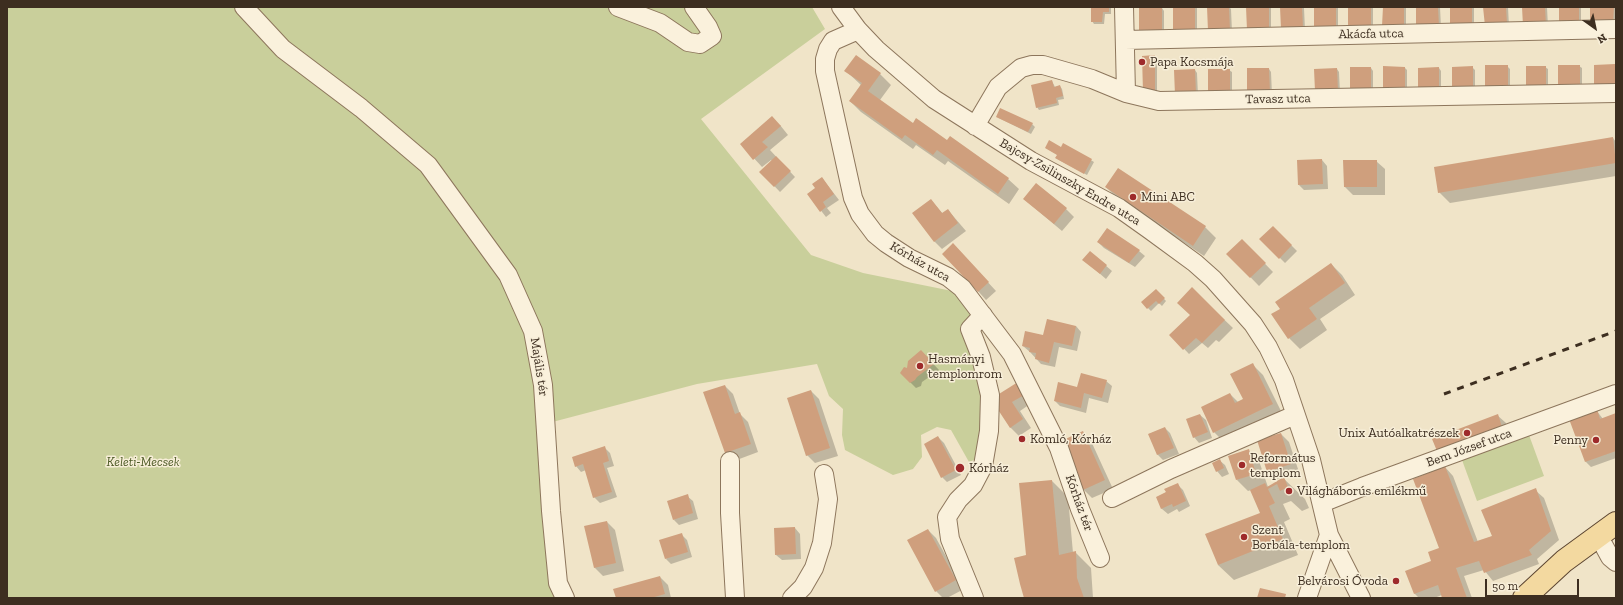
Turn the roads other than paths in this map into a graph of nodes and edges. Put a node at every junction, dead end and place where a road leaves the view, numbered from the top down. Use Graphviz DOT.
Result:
graph roads {
  1 [pos="244,7"];
  2 [pos="618,7"];
  3 [pos="694,7"];
  4 [pos="841,7"];
  5 [pos="1124,7"];
  6 [pos="1616,29"];
  7 [pos="858,30"];
  8 [pos="1125,40"];
  9 [pos="1126,93"];
  10 [pos="1616,93"];
  11 [pos="975,126"];
  12 [pos="983,315"];
  13 [pos="1616,394"];
  14 [pos="1295,415"];
  15 [pos="1059,448"];
  16 [pos="730,461"];
  17 [pos="824,474"];
  18 [pos="1112,498"];
  19 [pos="1322,503"];
  20 [pos="1616,523"];
  21 [pos="1328,535"];
  22 [pos="1598,535"];
  23 [pos="1100,558"];
  24 [pos="1616,562"];
  25 [pos="565,598"];
  26 [pos="735,598"];
  27 [pos="792,598"];
  28 [pos="974,598"];
  29 [pos="1307,598"];
  30 [pos="1361,598"];
  31 [pos="1524,598"];
  1 -- 25 [label="street, Majális tér"];
  2 -- 3 [label="street"];
  4 -- 7 [label="street, Bajcsy-Zsilinszky Endre utca"];
  5 -- 8 [label="street"];
  6 -- 8 [label="street, Akácfa utca"];
  7 -- 11 [label="street, Bajcsy-Zsilinszky Endre utca"];
  7 -- 12 [label="street, Kórház utca"];
  8 -- 9 [label="street"];
  9 -- 10 [label="street, Tavasz utca"];
  9 -- 11 [label="street, Tavasz utca"];
  11 -- 14 [label="street, Bajcsy-Zsilinszky Endre utca"];
  12 -- 15 [label="street, Kórház utca"];
  12 -- 28 [label="street"];
  13 -- 19 [label="street, Bem József utca"];
  14 -- 18 [label="street"];
  14 -- 19 [label="street, Bajcsy-Zsilinszky Endre utca"];
  15 -- 23 [label="street, Kórház tér"];
  16 -- 26 [label="street"];
  17 -- 27 [label="street"];
  19 -- 21 [label="street, Bajcsy-Zsilinszky Endre utca"];
  20 -- 22 [label="main road"];
  21 -- 29 [label="street"];
  21 -- 30 [label="street, Bajcsy-Zsilinszky Endre utca"];
  22 -- 24 [label="street"];
  22 -- 31 [label="main road"];
}
